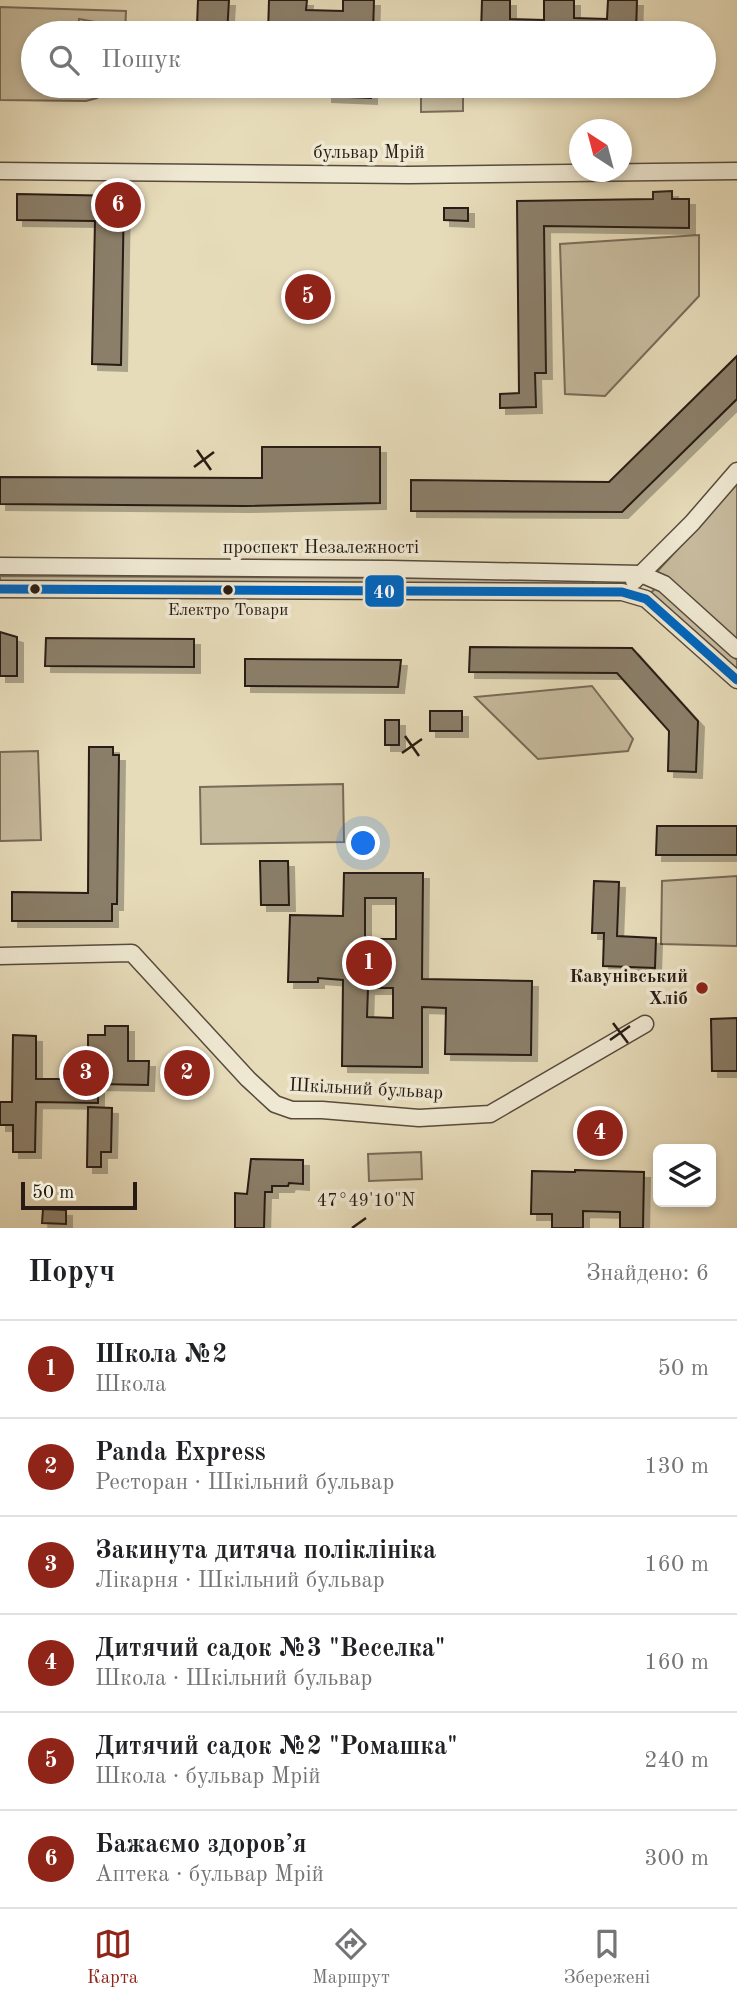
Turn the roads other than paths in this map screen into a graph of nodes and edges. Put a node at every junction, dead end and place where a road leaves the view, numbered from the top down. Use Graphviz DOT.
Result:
graph roads {
  1 [pos="0,171"];
  2 [pos="737,171"];
  3 [pos="737,471"];
  4 [pos="0,566"];
  5 [pos="641,574"];
  6 [pos="0,589"];
  7 [pos="622,592"];
  8 [pos="737,650"];
  9 [pos="737,680"];
  10 [pos="0,956"];
  11 [pos="645,1024"];
  1 -- 2 [label="street, бульвар Мрій"];
  3 -- 5 [label="street"];
  4 -- 5 [label="street, проспект Незалежності"];
  5 -- 7 [label="street"];
  5 -- 8 [label="street"];
  6 -- 7 [label="street"];
  7 -- 9 [label="street"];
  10 -- 11 [label="street, Шкільний бульвар"];
}
